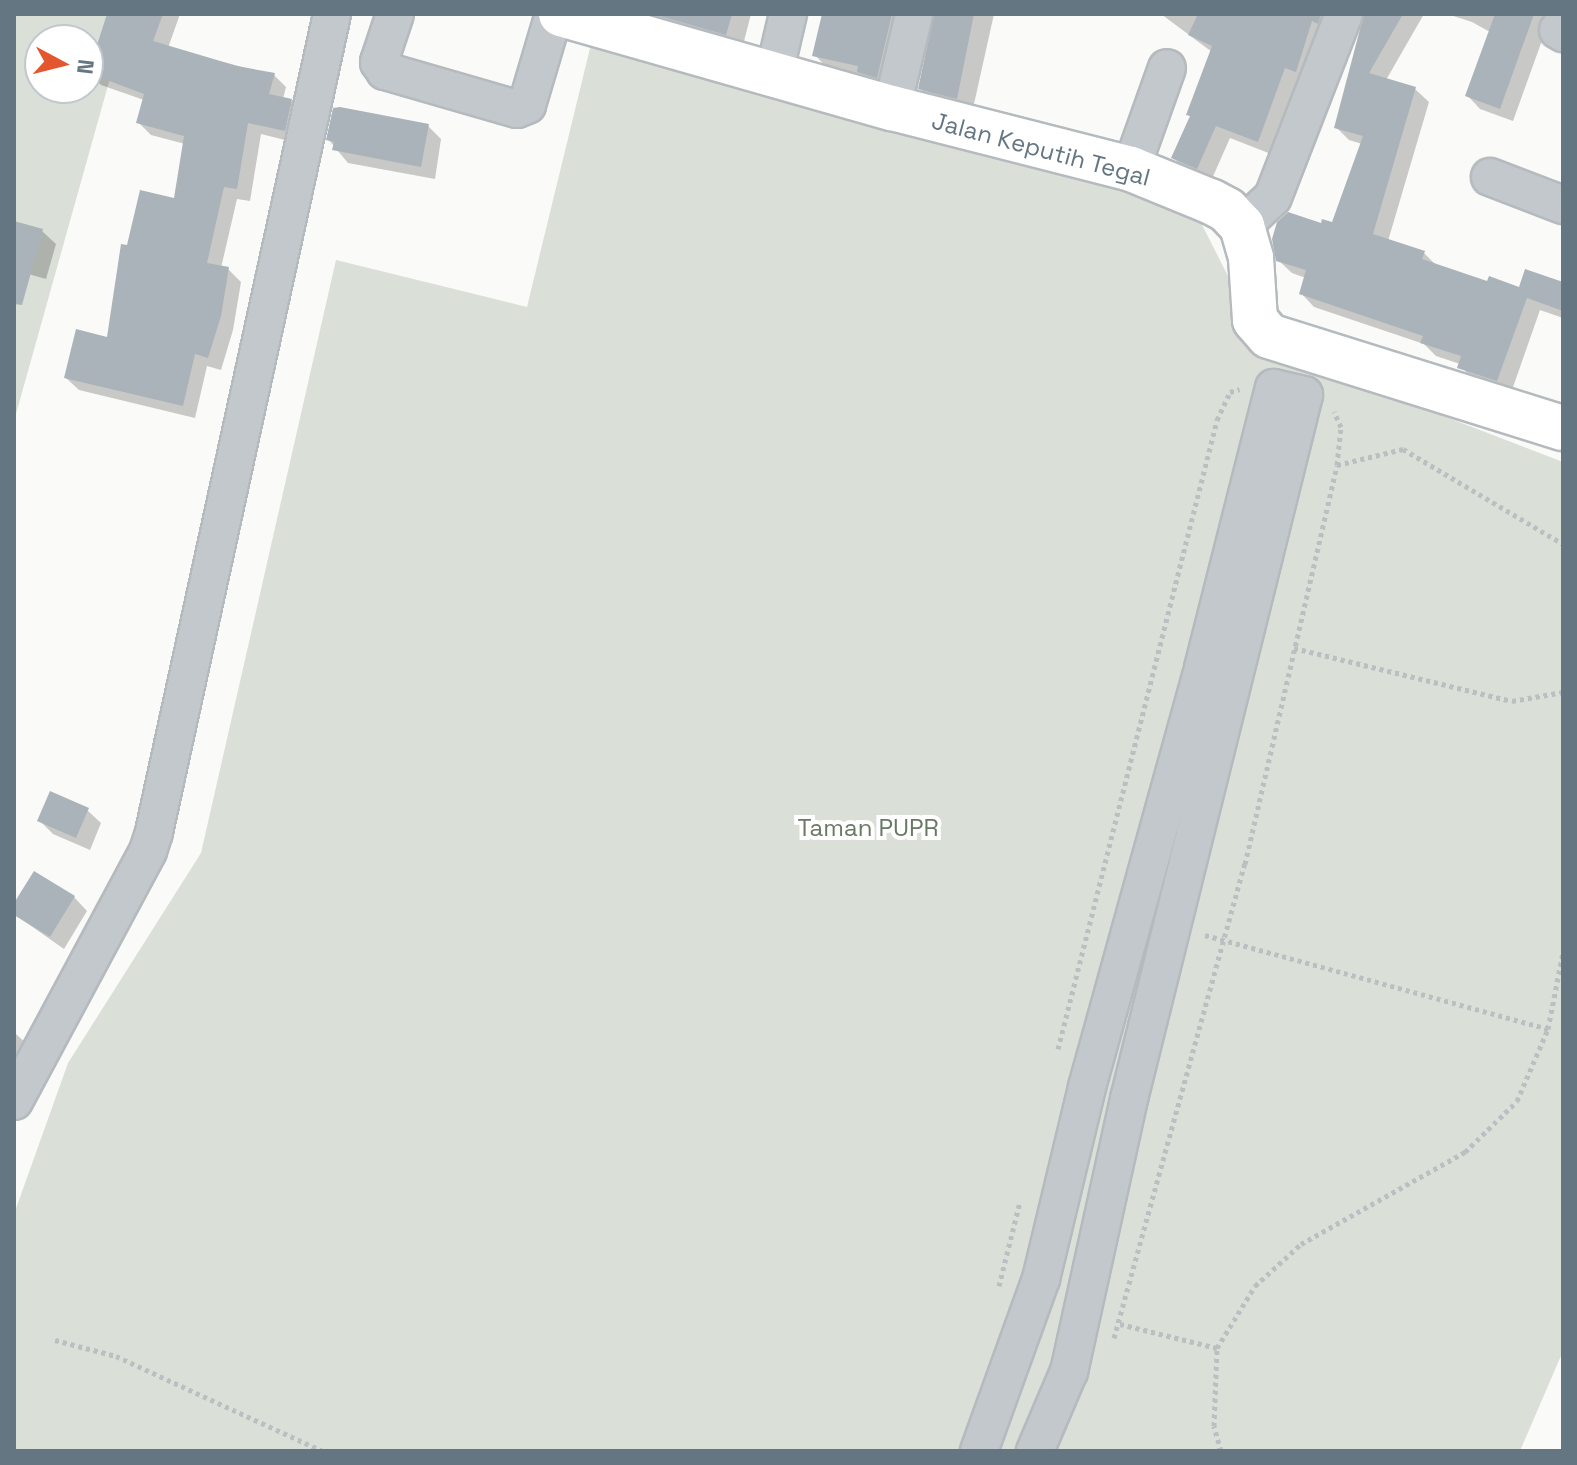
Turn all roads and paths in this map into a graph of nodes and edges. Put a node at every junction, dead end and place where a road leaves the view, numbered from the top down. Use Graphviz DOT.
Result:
graph roads {
  1 [pos="332,14"];
  2 [pos="395,14"];
  3 [pos="554,14"];
  4 [pos="561,14"];
  5 [pos="788,14"];
  6 [pos="914,14"];
  7 [pos="1344,14"];
  8 [pos="634,25"];
  9 [pos="1167,68"];
  10 [pos="774,74"];
  11 [pos="892,108"];
  12 [pos="1131,169"];
  13 [pos="1490,177"];
  14 [pos="1563,205"];
  15 [pos="1242,226"];
  16 [pos="1289,392"];
  17 [pos="1563,428"];
  18 [pos="1337,465"];
  19 [pos="1563,544"];
  20 [pos="1294,648"];
  21 [pos="1220,668"];
  22 [pos="1563,692"];
  23 [pos="1173,927"];
  24 [pos="1224,940"];
  25 [pos="1563,952"];
  26 [pos="1548,1029"];
  27 [pos="1057,1055"];
  28 [pos="14,1101"];
  29 [pos="1023,1192"];
  30 [pos="1041,1279"];
  31 [pos="1087,1288"];
  32 [pos="997,1292"];
  33 [pos="1120,1324"];
  34 [pos="55,1340"];
  35 [pos="1217,1348"];
  36 [pos="1109,1352"];
  37 [pos="323,1451"];
  38 [pos="979,1451"];
  39 [pos="1035,1451"];
  40 [pos="1221,1451"];
  1 -- 28 [label="street"];
  2 -- 3 [label="street"];
  4 -- 8 [label="main road, Jalan Keputih Tegal"];
  5 -- 10 [label="street"];
  6 -- 11 [label="street"];
  7 -- 15 [label="street"];
  8 -- 10 [label="main road, Jalan Keputih Tegal"];
  9 -- 12 [label="street"];
  10 -- 11 [label="main road, Jalan Keputih Tegal"];
  11 -- 12 [label="main road, Jalan Keputih Tegal"];
  12 -- 15 [label="main road, Jalan Keputih Tegal"];
  13 -- 14 [label="street"];
  15 -- 17 [label="main road"];
  16 -- 18 [label="path"];
  16 -- 21 [label="street"];
  16 -- 27 [label="path"];
  18 -- 19 [label="path"];
  18 -- 20 [label="path"];
  20 -- 22 [label="path"];
  20 -- 24 [label="path"];
  21 -- 23 [label="street"];
  21 -- 30 [label="street"];
  23 -- 24 [label="path"];
  23 -- 31 [label="street"];
  24 -- 26 [label="path"];
  24 -- 33 [label="path"];
  25 -- 26 [label="path"];
  26 -- 35 [label="path"];
  29 -- 32 [label="path"];
  30 -- 31 [label="street"];
  30 -- 38 [label="street"];
  31 -- 39 [label="street"];
  33 -- 35 [label="path"];
  33 -- 36 [label="path"];
  34 -- 37 [label="path"];
  35 -- 40 [label="path"];
}
